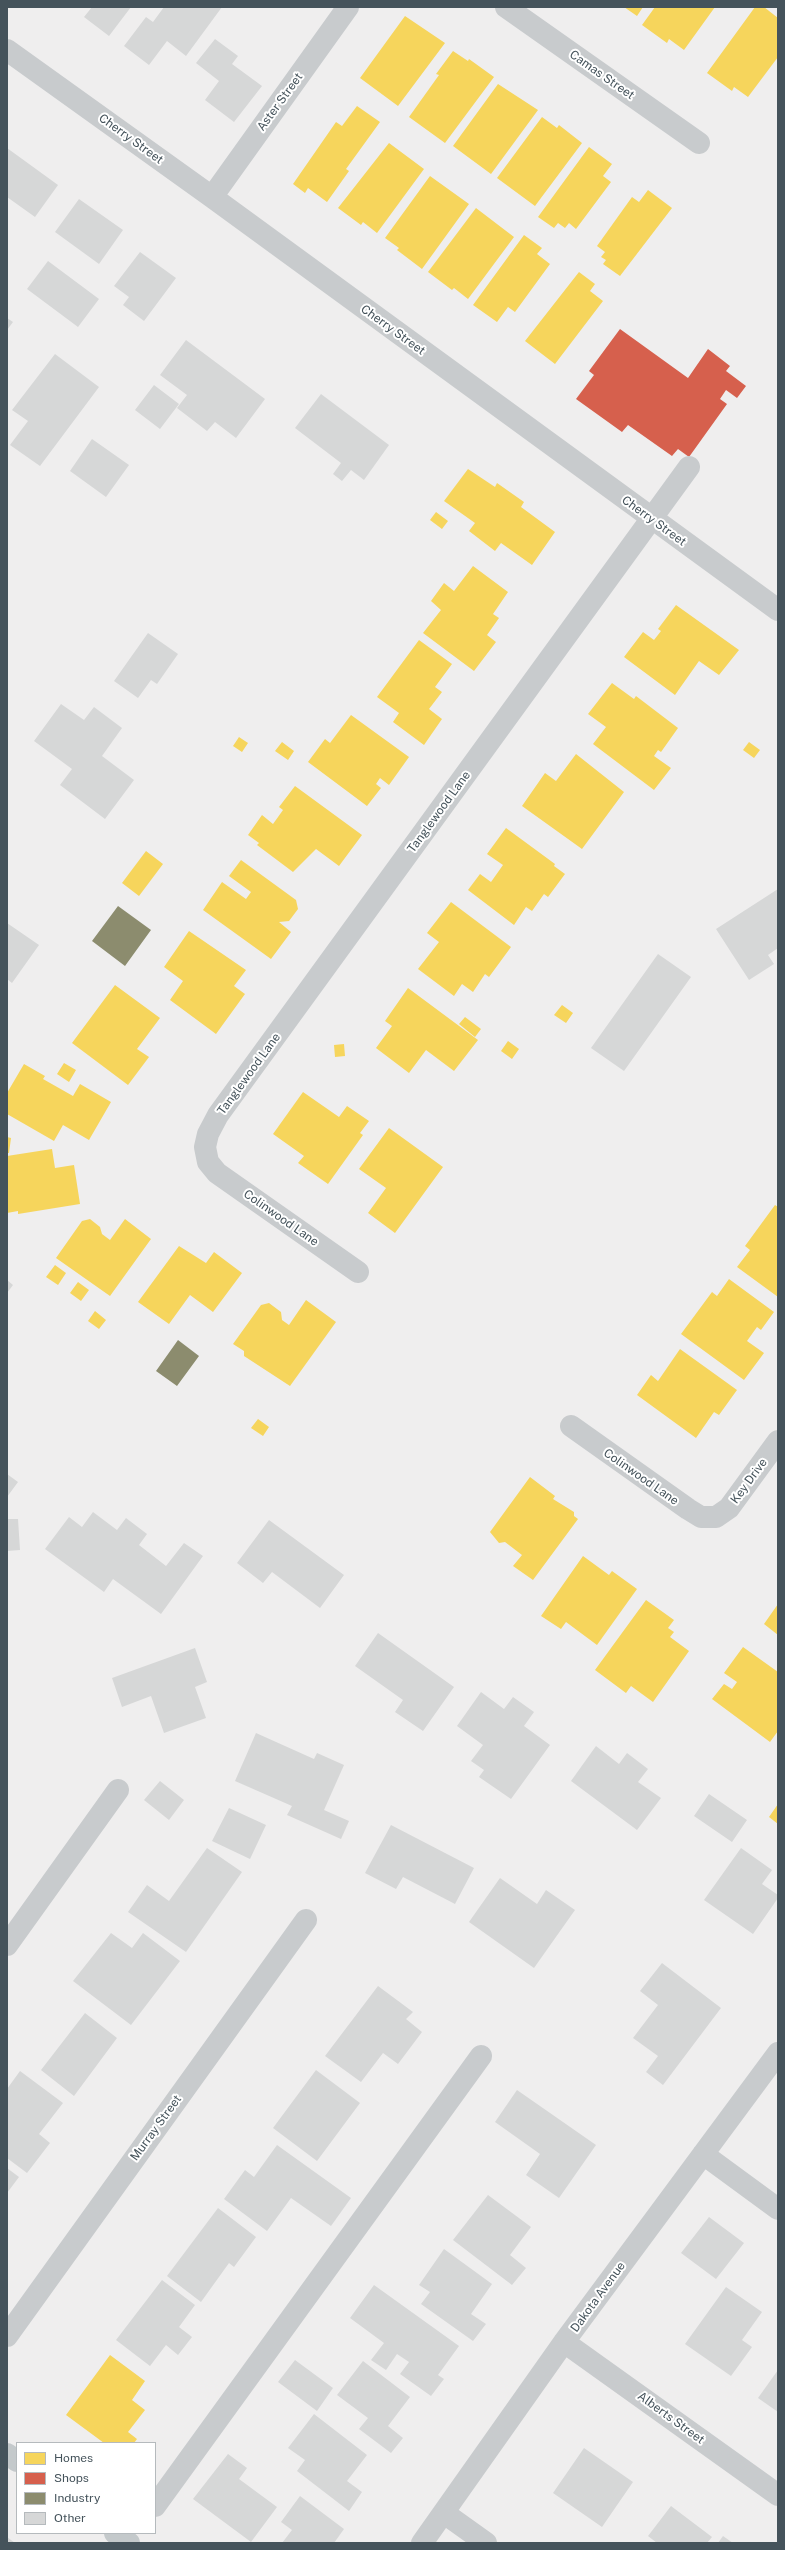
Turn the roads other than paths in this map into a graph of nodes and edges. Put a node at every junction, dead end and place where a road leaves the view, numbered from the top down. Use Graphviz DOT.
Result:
graph roads {
  1 [pos="348,7"];
  2 [pos="506,7"];
  3 [pos="7,50"];
  4 [pos="699,143"];
  5 [pos="212,197"];
  6 [pos="689,467"];
  7 [pos="652,520"];
  8 [pos="778,610"];
  9 [pos="208,1162"];
  10 [pos="358,1272"];
  11 [pos="571,1426"];
  12 [pos="778,1441"];
  13 [pos="716,1517"];
  14 [pos="118,1790"];
  15 [pos="306,1920"];
  16 [pos="7,1945"];
  17 [pos="778,2053"];
  18 [pos="481,2056"];
  19 [pos="703,2154"];
  20 [pos="778,2209"];
  21 [pos="7,2336"];
  22 [pos="564,2342"];
  23 [pos="7,2454"];
  24 [pos="16,2460"];
  25 [pos="778,2495"];
  26 [pos="156,2505"];
  27 [pos="444,2513"];
  28 [pos="116,2534"];
  29 [pos="134,2534"];
  30 [pos="128,2543"];
  31 [pos="422,2543"];
  32 [pos="486,2543"];
  1 -- 5 [label="street, Aster Street"];
  2 -- 4 [label="street, Camas Street"];
  3 -- 5 [label="street, Cherry Street"];
  5 -- 7 [label="street, Cherry Street"];
  6 -- 7 [label="street, Tanglewood Lane"];
  7 -- 8 [label="street, Cherry Street"];
  7 -- 9 [label="street, Tanglewood Lane"];
  9 -- 10 [label="street, Colinwood Lane"];
  11 -- 13 [label="street, Colinwood Lane"];
  12 -- 13 [label="street, Key Drive"];
  14 -- 16 [label="street"];
  15 -- 21 [label="street, Murray Street"];
  17 -- 19 [label="street, Dakota Avenue"];
  18 -- 26 [label="street"];
  19 -- 20 [label="street"];
  19 -- 22 [label="street, Dakota Avenue"];
  22 -- 25 [label="street, Alberts Street"];
  22 -- 27 [label="street, Dakota Avenue"];
  23 -- 24 [label="main road"];
  27 -- 31 [label="street, Dakota Avenue"];
  27 -- 32 [label="street"];
  28 -- 30 [label="main road"];
  29 -- 30 [label="street"];
}
